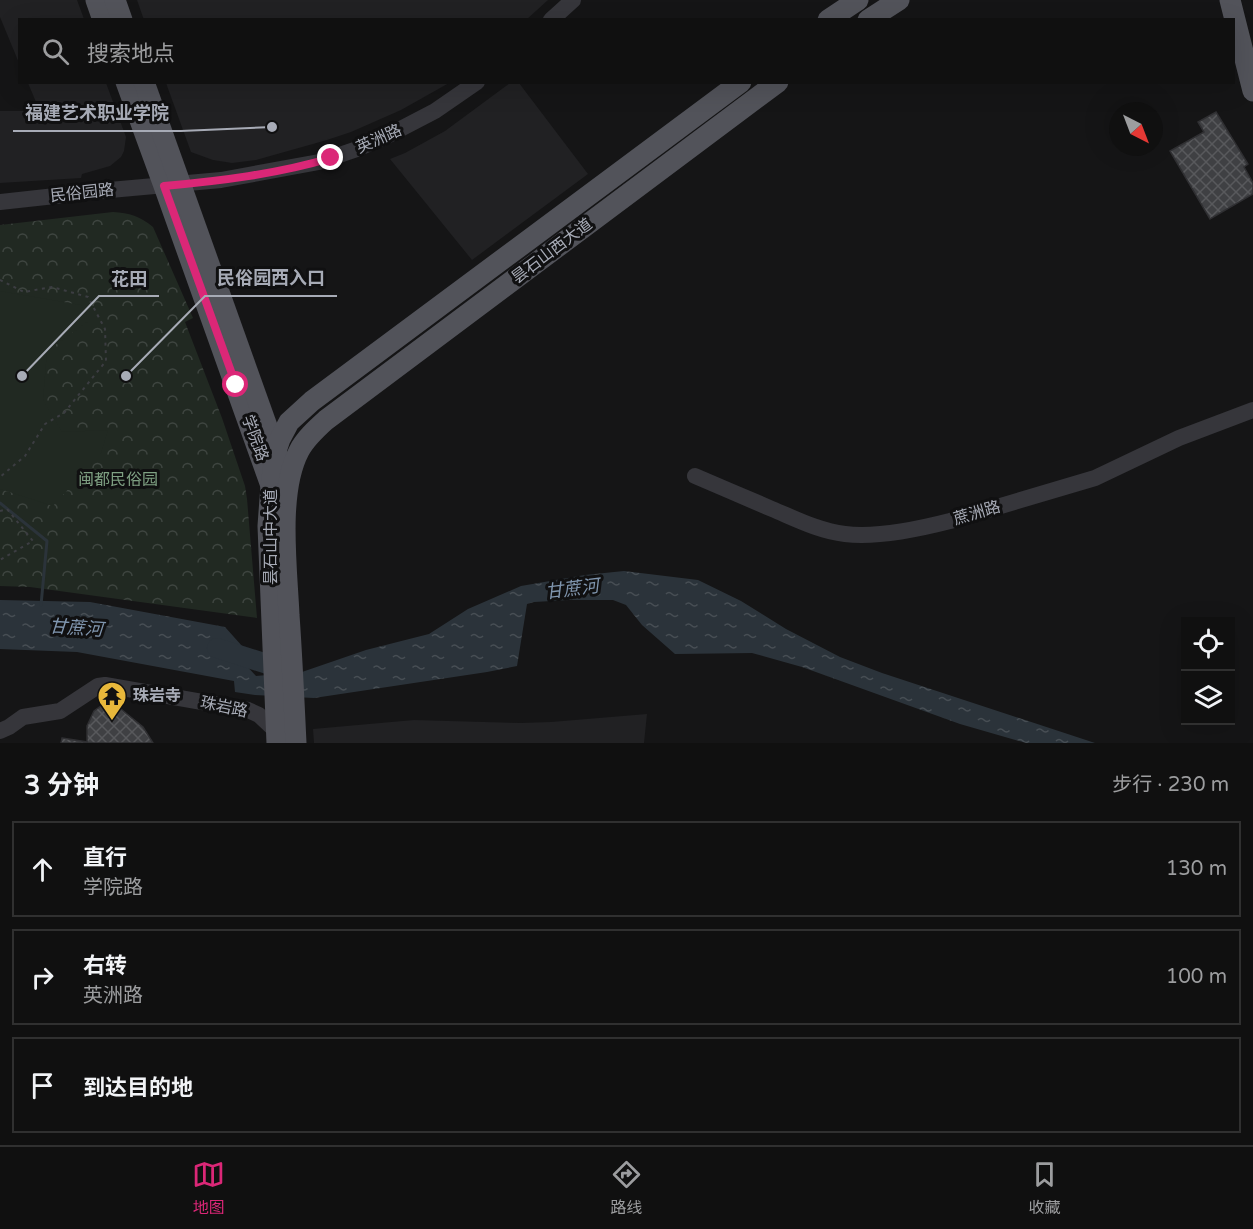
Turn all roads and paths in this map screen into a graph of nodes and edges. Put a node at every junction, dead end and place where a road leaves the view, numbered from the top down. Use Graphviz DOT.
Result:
graph roads {
  1 [pos="96,0"];
  2 [pos="115,0"];
  3 [pos="573,0"];
  4 [pos="858,0"];
  5 [pos="899,0"];
  6 [pos="1230,0"];
  7 [pos="1243,0"];
  8 [pos="102,18"];
  9 [pos="121,18"];
  10 [pos="553,18"];
  11 [pos="831,18"];
  12 [pos="871,18"];
  13 [pos="1235,18"];
  14 [pos="1235,20"];
  15 [pos="1253,39"];
  16 [pos="127,84"];
  17 [pos="145,84"];
  18 [pos="474,84"];
  19 [pos="738,84"];
  20 [pos="775,84"];
  21 [pos="1253,91"];
  22 [pos="172,185"];
  23 [pos="0,202"];
  24 [pos="0,280"];
  25 [pos="312,402"];
  26 [pos="1253,410"];
  27 [pos="326,420"];
  28 [pos="276,451"];
  29 [pos="695,476"];
  30 [pos="0,477"];
  31 [pos="280,485"];
  32 [pos="0,511"];
  33 [pos="285,524"];
  34 [pos="0,560"];
  35 [pos="282,650"];
  36 [pos="281,728"];
  37 [pos="0,731"];
  38 [pos="4,743"];
  39 [pos="296,743"];
  1 -- 8 [label="main road"];
  2 -- 9 [label="main road"];
  3 -- 10 [label="street"];
  4 -- 11 [label="main road"];
  5 -- 12 [label="main road"];
  6 -- 13 [label="main road"];
  7 -- 15 [label="main road"];
  14 -- 21 [label="main road"];
  16 -- 22 [label="main road, 学院路"];
  17 -- 22 [label="main road"];
  18 -- 22 [label="street, 英洲路"];
  19 -- 25 [label="main road, 昙石山西大道"];
  20 -- 27 [label="main road, 昙石山西大道"];
  22 -- 23 [label="street, 民俗园路"];
  22 -- 28 [label="main road"];
  22 -- 31 [label="main road, 学院路"];
  24 -- 30 [label="path"];
  25 -- 28 [label="main road, 昙石山中大道"];
  26 -- 29 [label="street, 蔗洲路"];
  27 -- 31 [label="main road, 昙石山中大道"];
  28 -- 31 [label="main road, 昙石山中大道"];
  31 -- 33 [label="main road, 学院路"];
  31 -- 35 [label="main road, 昙石山中大道"];
  32 -- 34 [label="path"];
  33 -- 35 [label="main road, 昙石山中大道"];
  35 -- 36 [label="main road"];
  36 -- 37 [label="street, 珠岩路"];
  36 -- 39 [label="main road"];
  37 -- 38 [label="street"];
}
